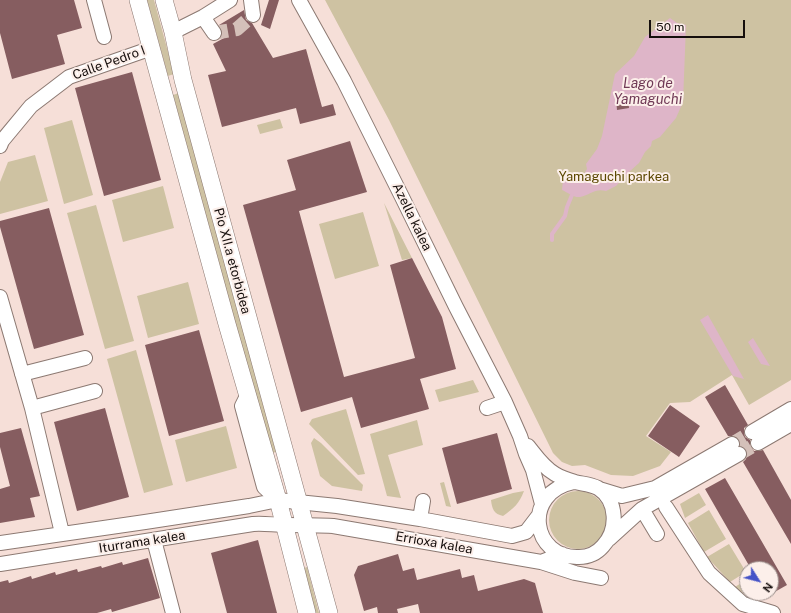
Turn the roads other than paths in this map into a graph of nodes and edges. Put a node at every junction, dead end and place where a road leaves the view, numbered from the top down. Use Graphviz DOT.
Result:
graph roads {
  1 [pos="94,0"];
  2 [pos="138,0"];
  3 [pos="164,0"];
  4 [pos="170,0"];
  5 [pos="230,0"];
  6 [pos="251,0"];
  7 [pos="299,0"];
  8 [pos="252,15"];
  9 [pos="203,17"];
  10 [pos="171,26"];
  11 [pos="214,33"];
  12 [pos="104,37"];
  13 [pos="152,48"];
  14 [pos="0,146"];
  15 [pos="0,297"];
  16 [pos="85,358"];
  17 [pos="22,374"];
  18 [pos="95,391"];
  19 [pos="247,396"];
  20 [pos="504,402"];
  21 [pos="32,408"];
  22 [pos="487,408"];
  23 [pos="791,410"];
  24 [pos="791,424"];
  25 [pos="520,436"];
  26 [pos="574,482"];
  27 [pos="264,487"];
  28 [pos="599,489"];
  29 [pos="278,500"];
  30 [pos="423,501"];
  31 [pos="299,502"];
  32 [pos="259,504"];
  33 [pos="666,508"];
  34 [pos="642,509"];
  35 [pos="540,510"];
  36 [pos="420,519"];
  37 [pos="284,525"];
  38 [pos="306,528"];
  39 [pos="62,533"];
  40 [pos="657,534"];
  41 [pos="609,539"];
  42 [pos="154,540"];
  43 [pos="0,543"];
  44 [pos="562,554"];
  45 [pos="541,562"];
  46 [pos="0,564"];
  47 [pos="601,578"];
  48 [pos="173,613"];
  49 [pos="308,613"];
  50 [pos="329,613"];
  51 [pos="336,613"];
  52 [pos="773,613"];
  1 -- 12 [label="street"];
  2 -- 13 [label="main road, Pio XII.a etorbidea"];
  3 -- 10 [label="main road, Pio XII.a etorbidea"];
  4 -- 10 [label="street, Pio XII.a etorbidea"];
  5 -- 9 [label="street"];
  6 -- 8 [label="street"];
  7 -- 20 [label="street, Azella kalea"];
  9 -- 10 [label="street"];
  9 -- 11 [label="street"];
  10 -- 31 [label="main road, Pio XII.a etorbidea"];
  13 -- 14 [label="street, Calle Pedro I"];
  13 -- 19 [label="main road, Pio XII.a etorbidea"];
  15 -- 17 [label="street"];
  16 -- 17 [label="street"];
  17 -- 21 [label="street"];
  18 -- 21 [label="street"];
  19 -- 27 [label="street, Pio XII.a etorbidea"];
  19 -- 29 [label="main road, Pio XII.a etorbidea"];
  20 -- 22 [label="street"];
  20 -- 25 [label="street, Azella kalea"];
  21 -- 39 [label="street"];
  23 -- 24 [label="street"];
  25 -- 26 [label="street, Azella kalea"];
  25 -- 35 [label="street, Azella kalea"];
  26 -- 28 [label="street"];
  26 -- 35 [label="street"];
  27 -- 29 [label="street"];
  27 -- 32 [label="street"];
  28 -- 34 [label="street"];
  28 -- 41 [label="street"];
  29 -- 31 [label="street"];
  29 -- 32 [label="street, Iturrama kalea"];
  29 -- 37 [label="main road, Pio XII.a etorbidea"];
  30 -- 36 [label="street"];
  31 -- 36 [label="street, Errioxa kalea"];
  31 -- 38 [label="main road, Pio XII.a etorbidea"];
  32 -- 39 [label="street, Iturrama kalea"];
  33 -- 52 [label="street"];
  34 -- 40 [label="street"];
  34 -- 41 [label="street"];
  35 -- 36 [label="street, Errioxa kalea"];
  35 -- 44 [label="street"];
  37 -- 38 [label="street"];
  37 -- 42 [label="street, Iturrama kalea"];
  37 -- 49 [label="main road, Pio XII.a etorbidea"];
  38 -- 45 [label="street, Errioxa kalea"];
  38 -- 50 [label="main road, Pio XII.a etorbidea"];
  38 -- 51 [label="street, Pio XII.a etorbidea"];
  39 -- 43 [label="street, Iturrama kalea"];
  41 -- 44 [label="street"];
  42 -- 46 [label="street, Iturrama kalea"];
  42 -- 48 [label="street"];
  44 -- 45 [label="street"];
  45 -- 47 [label="street, Errioxa kalea"];
}
